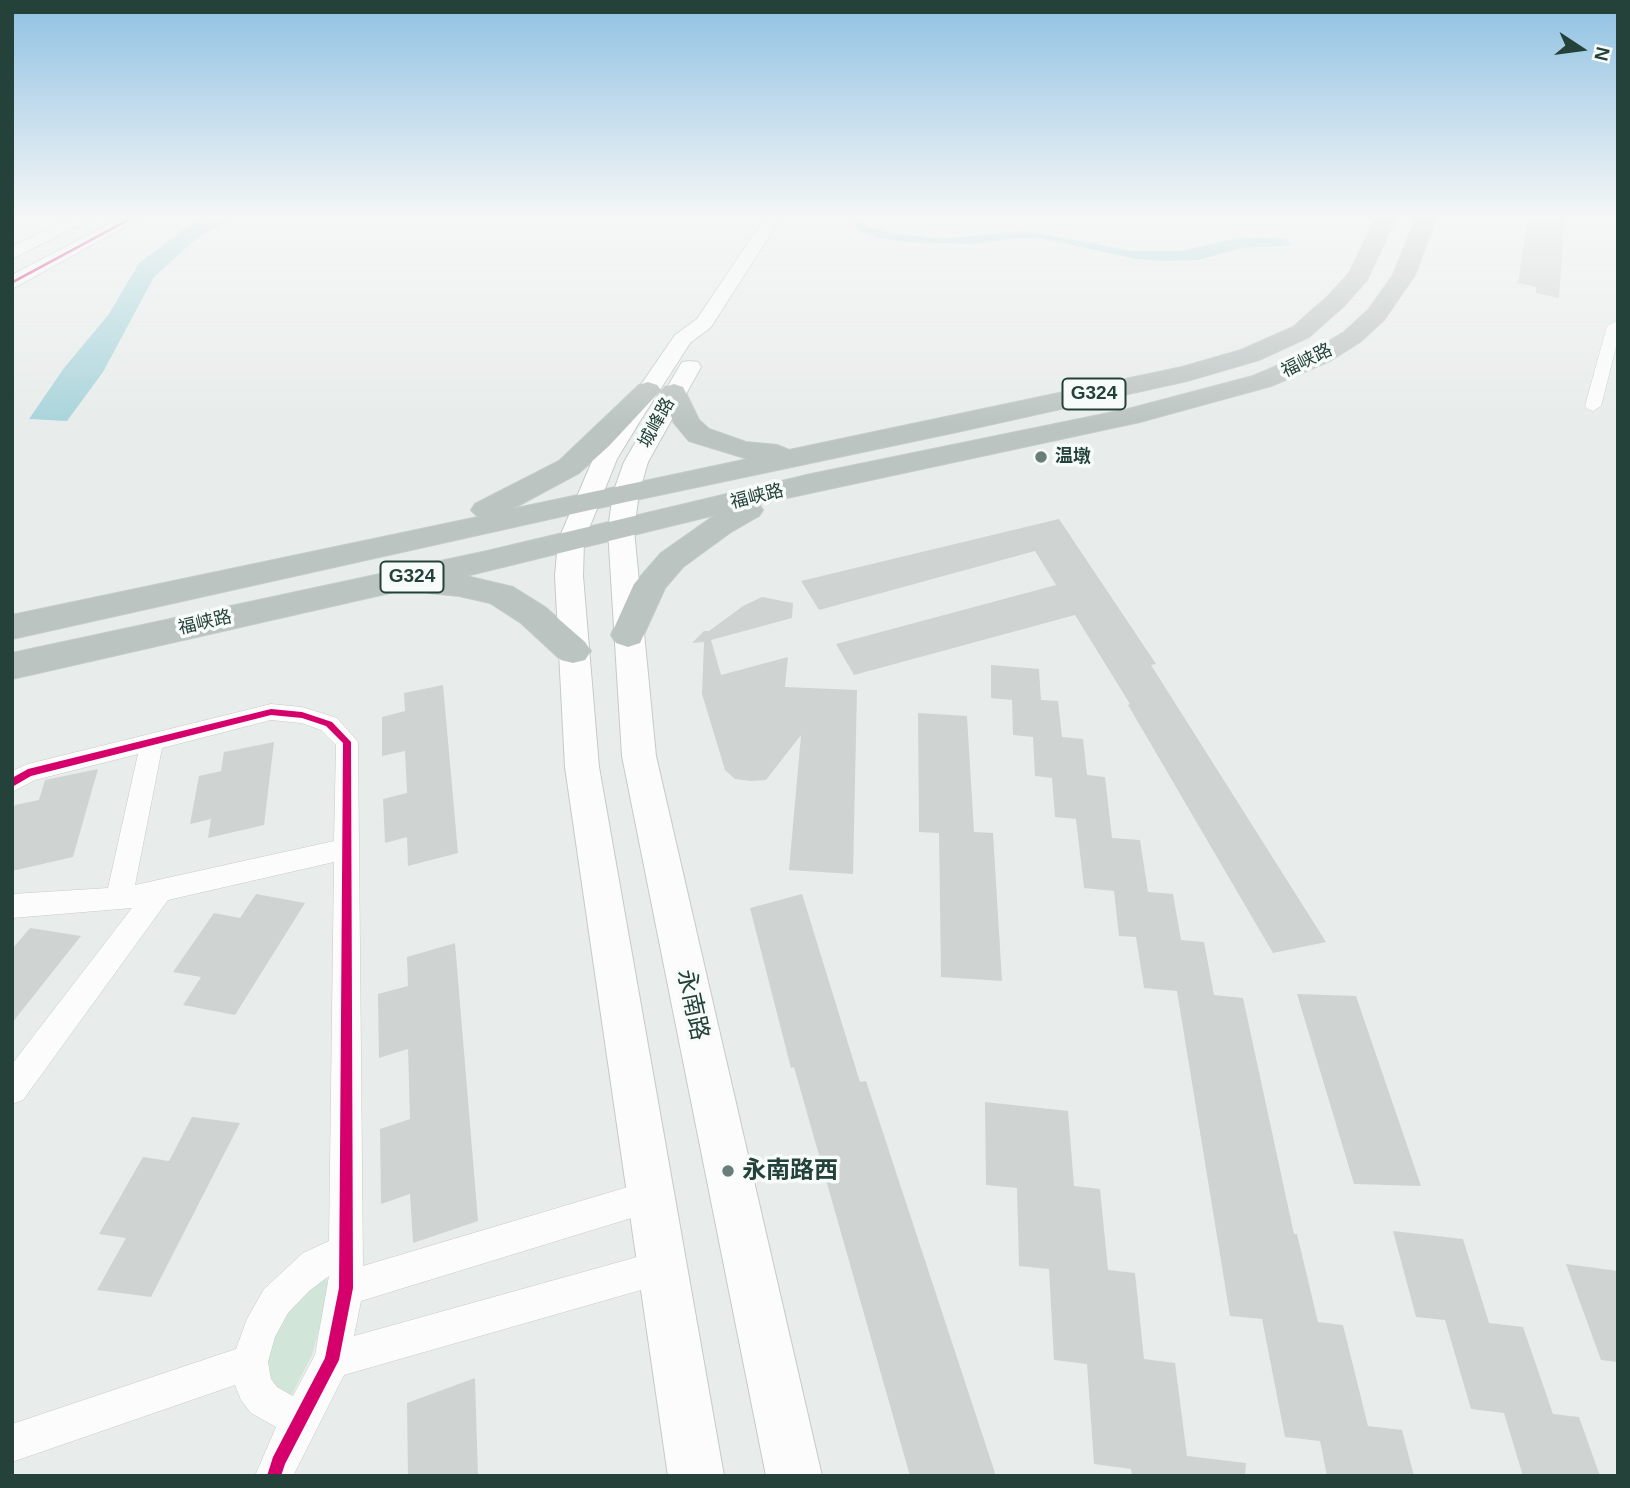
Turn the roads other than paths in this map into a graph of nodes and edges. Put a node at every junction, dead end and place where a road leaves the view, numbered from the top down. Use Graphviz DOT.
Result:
graph roads {
  1 [pos="729,285"];
  2 [pos="1350,285"];
  3 [pos="1397,285"];
  4 [pos="1618,327"];
  5 [pos="661,391"];
  6 [pos="1593,407"];
  7 [pos="628,421"];
  8 [pos="656,424"];
  9 [pos="853,446"];
  10 [pos="813,469"];
  11 [pos="871,470"];
  12 [pos="586,504"];
  13 [pos="623,511"];
  14 [pos="571,541"];
  15 [pos="395,546"];
  16 [pos="329,560"];
  17 [pos="389,582"];
  18 [pos="329,596"];
  19 [pos="12,627"];
  20 [pos="628,635"];
  21 [pos="573,651"];
  22 [pos="12,666"];
  23 [pos="152,742"];
  24 [pos="12,783"];
  25 [pos="346,849"];
  26 [pos="160,891"];
  27 [pos="119,899"];
  28 [pos="12,906"];
  29 [pos="12,1089"];
  30 [pos="651,1196"];
  31 [pos="346,1251"];
  32 [pos="662,1267"];
  33 [pos="346,1288"];
  34 [pos="332,1360"];
  35 [pos="250,1362"];
  36 [pos="302,1418"];
  37 [pos="12,1443"];
  38 [pos="274,1476"];
  39 [pos="696,1476"];
  40 [pos="794,1476"];
  1 -- 5 [label="main road, 城峰路"];
  2 -- 9 [label="highway, 福峡路 / G324"];
  3 -- 11 [label="highway, 福峡路 / G324"];
  4 -- 6 [label="street"];
  5 -- 7 [label="main road, 城峰路"];
  5 -- 8 [label="main road, 城峰路"];
  5 -- 10 [label="highway"];
  5 -- 15 [label="highway"];
  7 -- 8 [label="main road"];
  7 -- 12 [label="main road, 城峰路"];
  8 -- 13 [label="main road, 城峰路"];
  9 -- 10 [label="highway, 福峡路 / G324"];
  9 -- 11 [label="highway"];
  10 -- 11 [label="highway, 福峡路 / G324"];
  10 -- 13 [label="highway, 福峡路 / G324"];
  10 -- 20 [label="highway"];
  12 -- 13 [label="highway, 福峡路 / G324"];
  12 -- 14 [label="main road, 城峰路"];
  12 -- 15 [label="highway, 福峡路 / G324"];
  13 -- 14 [label="highway, 福峡路 / G324"];
  13 -- 20 [label="main road, 永南路"];
  14 -- 17 [label="highway, 福峡路 / G324"];
  14 -- 21 [label="main road, 城峰路"];
  15 -- 16 [label="highway, 福峡路 / G324"];
  16 -- 18 [label="highway"];
  16 -- 19 [label="highway, 福峡路 / G324"];
  17 -- 18 [label="highway, 福峡路 / G324"];
  17 -- 21 [label="highway"];
  18 -- 22 [label="highway, 福峡路 / G324"];
  20 -- 40 [label="main road, 永南路"];
  21 -- 30 [label="main road, 城峰路"];
  23 -- 24 [label="street"];
  23 -- 25 [label="street"];
  23 -- 27 [label="street"];
  25 -- 26 [label="street"];
  25 -- 31 [label="street"];
  26 -- 27 [label="street"];
  26 -- 29 [label="street"];
  27 -- 28 [label="street"];
  30 -- 32 [label="main road, 城峰路"];
  30 -- 33 [label="street"];
  31 -- 33 [label="street"];
  31 -- 35 [label="street"];
  32 -- 34 [label="street"];
  32 -- 39 [label="main road, 城峰路"];
  33 -- 34 [label="street"];
  34 -- 36 [label="street"];
  35 -- 36 [label="street"];
  35 -- 37 [label="street"];
  36 -- 38 [label="street"];
}
